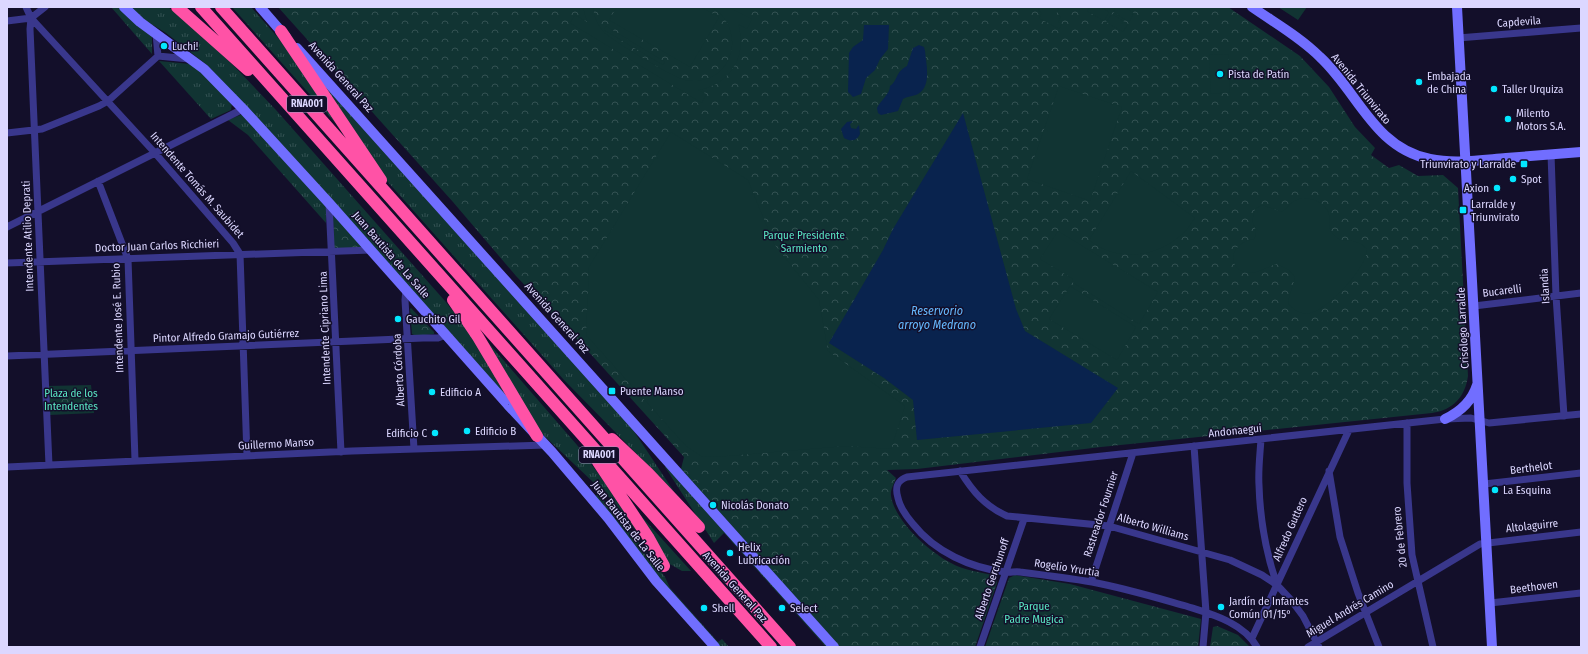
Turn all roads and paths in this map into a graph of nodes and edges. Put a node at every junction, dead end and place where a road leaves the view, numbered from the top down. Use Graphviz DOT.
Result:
graph roads {
  1 [pos="26,7"];
  2 [pos="45,7"];
  3 [pos="124,7"];
  4 [pos="177,7"];
  5 [pos="201,7"];
  6 [pos="221,7"];
  7 [pos="260,7"];
  8 [pos="1252,7"];
  9 [pos="1457,7"];
  10 [pos="31,18"];
  11 [pos="7,21"];
  12 [pos="1581,28"];
  13 [pos="281,31"];
  14 [pos="156,34"];
  15 [pos="1458,38"];
  16 [pos="158,56"];
  17 [pos="193,60"];
  18 [pos="108,101"];
  19 [pos="291,108"];
  20 [pos="243,109"];
  21 [pos="34,131"];
  22 [pos="7,132"];
  23 [pos="1581,152"];
  24 [pos="156,153"];
  25 [pos="1550,154"];
  26 [pos="1466,162"];
  27 [pos="98,181"];
  28 [pos="393,202"];
  29 [pos="329,203"];
  30 [pos="39,211"];
  31 [pos="7,227"];
  32 [pos="371,250"];
  33 [pos="332,252"];
  34 [pos="240,254"];
  35 [pos="128,258"];
  36 [pos="39,262"];
  37 [pos="428,262"];
  38 [pos="7,263"];
  39 [pos="406,289"];
  40 [pos="1581,293"];
  41 [pos="1556,296"];
  42 [pos="1474,306"];
  43 [pos="446,335"];
  44 [pos="408,339"];
  45 [pos="336,342"];
  46 [pos="244,346"];
  47 [pos="130,350"];
  48 [pos="44,355"];
  49 [pos="7,356"];
  50 [pos="1478,381"];
  51 [pos="1581,414"];
  52 [pos="1564,416"];
  53 [pos="1445,419"];
  54 [pos="589,421"];
  55 [pos="1480,421"];
  56 [pos="1408,423"];
  57 [pos="1349,430"];
  58 [pos="582,435"];
  59 [pos="537,436"];
  60 [pos="1261,439"];
  61 [pos="546,445"];
  62 [pos="1194,446"];
  63 [pos="414,449"];
  64 [pos="341,452"];
  65 [pos="1133,453"];
  66 [pos="247,456"];
  67 [pos="135,460"];
  68 [pos="49,465"];
  69 [pos="7,467"];
  70 [pos="1329,470"];
  71 [pos="960,471"];
  72 [pos="1581,473"];
  73 [pos="1484,484"];
  74 [pos="896,488"];
  75 [pos="1024,518"];
  76 [pos="1109,526"];
  77 [pos="699,527"];
  78 [pos="1581,532"];
  79 [pos="1486,542"];
  80 [pos="1202,552"];
  81 [pos="664,566"];
  82 [pos="1007,573"];
  83 [pos="1417,581"];
  84 [pos="1091,582"];
  85 [pos="1277,585"];
  86 [pos="1581,593"];
  87 [pos="1490,603"];
  88 [pos="1206,612"];
  89 [pos="1366,612"];
  90 [pos="1252,638"];
  91 [pos="1319,645"];
  92 [pos="715,647"];
  93 [pos="771,647"];
  94 [pos="790,647"];
  95 [pos="834,647"];
  96 [pos="980,647"];
  97 [pos="1203,647"];
  98 [pos="1257,647"];
  99 [pos="1308,647"];
  100 [pos="1379,647"];
  101 [pos="1433,647"];
  102 [pos="1492,647"];
  1 -- 10 [label="street, Intendente Atilio Deprati"];
  2 -- 10 [label="street"];
  3 -- 14 [label="street, Juan Bautista de La Salle"];
  4 -- 19 [label="highway"];
  5 -- 19 [label="highway, Avenida General Paz / RNA001"];
  6 -- 28 [label="highway, Avenida General Paz / RNA001"];
  7 -- 13 [label="street, Avenida General Paz"];
  8 -- 26 [label="street, Avenida Triunvirato"];
  9 -- 15 [label="street, Crisólogo Larralde"];
  10 -- 11 [label="street"];
  10 -- 18 [label="street, Intendente Tomás M. Saubidet"];
  10 -- 21 [label="street, Intendente Atilio Deprati"];
  12 -- 15 [label="street, Capdevila"];
  13 -- 28 [label="highway"];
  13 -- 95 [label="street, Avenida General Paz"];
  14 -- 16 [label="street"];
  14 -- 17 [label="street, Juan Bautista de La Salle"];
  15 -- 26 [label="street, Crisólogo Larralde"];
  16 -- 17 [label="street"];
  16 -- 18 [label="street"];
  17 -- 20 [label="street, Juan Bautista de La Salle"];
  18 -- 21 [label="street"];
  18 -- 24 [label="street, Intendente Tomás M. Saubidet"];
  19 -- 37 [label="highway, Avenida General Paz / RNA001"];
  20 -- 24 [label="street"];
  20 -- 29 [label="street, Juan Bautista de La Salle"];
  21 -- 22 [label="street"];
  21 -- 30 [label="street, Intendente Atilio Deprati"];
  23 -- 25 [label="street, Avenida Triunvirato"];
  24 -- 27 [label="street"];
  24 -- 34 [label="street, Intendente Tomás M. Saubidet"];
  25 -- 26 [label="street, Avenida Triunvirato"];
  25 -- 41 [label="street, Islandia"];
  26 -- 42 [label="street, Crisólogo Larralde"];
  27 -- 30 [label="street"];
  27 -- 35 [label="street, Intendente José E. Rubio"];
  28 -- 54 [label="highway, Avenida General Paz / RNA001"];
  29 -- 32 [label="street, Juan Bautista de La Salle"];
  29 -- 33 [label="street, Intendente Cipriano Lima"];
  30 -- 31 [label="street"];
  30 -- 36 [label="street, Intendente Atilio Deprati"];
  32 -- 33 [label="street, Doctor Juan Carlos Ricchieri"];
  32 -- 39 [label="street, Juan Bautista de La Salle"];
  33 -- 34 [label="street, Doctor Juan Carlos Ricchieri"];
  33 -- 45 [label="street, Intendente Cipriano Lima"];
  34 -- 35 [label="street, Doctor Juan Carlos Ricchieri"];
  34 -- 46 [label="street, Intendente Tomás M. Saubidet"];
  35 -- 36 [label="street, Doctor Juan Carlos Ricchieri"];
  35 -- 47 [label="street, Intendente José E. Rubio"];
  36 -- 38 [label="street, Doctor Juan Carlos Ricchieri"];
  36 -- 48 [label="street, Intendente Atilio Deprati"];
  37 -- 58 [label="highway, Avenida General Paz / RNA001"];
  37 -- 59 [label="highway"];
  39 -- 43 [label="street, Juan Bautista de La Salle"];
  39 -- 44 [label="street, Alberto Córdoba"];
  40 -- 41 [label="street, Bucarelli"];
  41 -- 42 [label="street, Bucarelli"];
  41 -- 52 [label="street, Islandia"];
  42 -- 50 [label="street, Crisólogo Larralde"];
  43 -- 44 [label="street, Pintor Alfredo Gramajo Gutiérrez"];
  43 -- 59 [label="street, Juan Bautista de La Salle"];
  44 -- 45 [label="street, Pintor Alfredo Gramajo Gutiérrez"];
  44 -- 63 [label="street, Alberto Córdoba"];
  45 -- 46 [label="street, Pintor Alfredo Gramajo Gutiérrez"];
  45 -- 64 [label="street, Intendente Cipriano Lima"];
  46 -- 47 [label="street, Pintor Alfredo Gramajo Gutiérrez"];
  46 -- 66 [label="street, Intendente Tomás M. Saubidet"];
  47 -- 48 [label="street, Pintor Alfredo Gramajo Gutiérrez"];
  47 -- 67 [label="street, Intendente José E. Rubio"];
  48 -- 49 [label="street, Pintor Alfredo Gramajo Gutiérrez"];
  48 -- 68 [label="street, Intendente Atilio Deprati"];
  50 -- 53 [label="street"];
  50 -- 55 [label="street, Crisólogo Larralde"];
  51 -- 52 [label="street, Andonaegui"];
  52 -- 55 [label="street, Andonaegui"];
  53 -- 55 [label="street, Andonaegui"];
  53 -- 56 [label="street, Andonaegui"];
  54 -- 77 [label="highway"];
  54 -- 94 [label="highway, Avenida General Paz / RNA001"];
  55 -- 73 [label="street, Crisólogo Larralde"];
  56 -- 57 [label="street, Andonaegui"];
  56 -- 83 [label="street, 20 de Febrero"];
  57 -- 60 [label="street, Andonaegui"];
  57 -- 70 [label="street, Alfredo Guttero"];
  58 -- 81 [label="highway"];
  58 -- 93 [label="highway, Avenida General Paz / RNA001"];
  59 -- 61 [label="street, Juan Bautista de La Salle"];
  60 -- 62 [label="street, Andonaegui"];
  60 -- 85 [label="street"];
  61 -- 63 [label="street, Guillermo Manso"];
  61 -- 92 [label="street, Juan Bautista de La Salle"];
  62 -- 65 [label="street, Andonaegui"];
  62 -- 80 [label="street"];
  63 -- 64 [label="street, Guillermo Manso"];
  64 -- 66 [label="street, Guillermo Manso"];
  65 -- 71 [label="street, Andonaegui"];
  65 -- 76 [label="street, Rastreador Fournier"];
  66 -- 67 [label="street, Guillermo Manso"];
  67 -- 68 [label="street, Guillermo Manso"];
  68 -- 69 [label="street, Guillermo Manso"];
  70 -- 85 [label="street, Alfredo Guttero"];
  70 -- 89 [label="street"];
  71 -- 74 [label="street, Andonaegui"];
  71 -- 75 [label="street, Alberto Williams"];
  72 -- 73 [label="street, Berthelot"];
  73 -- 79 [label="street, Crisólogo Larralde"];
  74 -- 82 [label="street, Rogelio Yrurtia"];
  75 -- 76 [label="street, Alberto Williams"];
  75 -- 82 [label="street, Alberto Gerchunoff"];
  76 -- 80 [label="street, Alberto Williams"];
  76 -- 84 [label="street, Rastreador Fournier"];
  78 -- 79 [label="street, Altolaguirre"];
  79 -- 83 [label="street, Miguel Andrés Camino"];
  79 -- 87 [label="street, Crisólogo Larralde"];
  80 -- 85 [label="street, Alberto Williams"];
  80 -- 88 [label="street"];
  82 -- 84 [label="street, Rogelio Yrurtia"];
  82 -- 96 [label="street, Alberto Gerchunoff"];
  83 -- 89 [label="street, Miguel Andrés Camino"];
  83 -- 101 [label="street, 20 de Febrero"];
  84 -- 88 [label="street, Rogelio Yrurtia"];
  85 -- 90 [label="street, Alfredo Guttero"];
  85 -- 91 [label="street, Alberto Williams"];
  86 -- 87 [label="street, Beethoven"];
  87 -- 102 [label="street, Crisólogo Larralde"];
  88 -- 90 [label="street, Rogelio Yrurtia"];
  88 -- 97 [label="street"];
  89 -- 91 [label="street, Miguel Andrés Camino"];
  89 -- 100 [label="street"];
  90 -- 98 [label="street, Rogelio Yrurtia"];
  91 -- 99 [label="street, Miguel Andrés Camino"];
}
